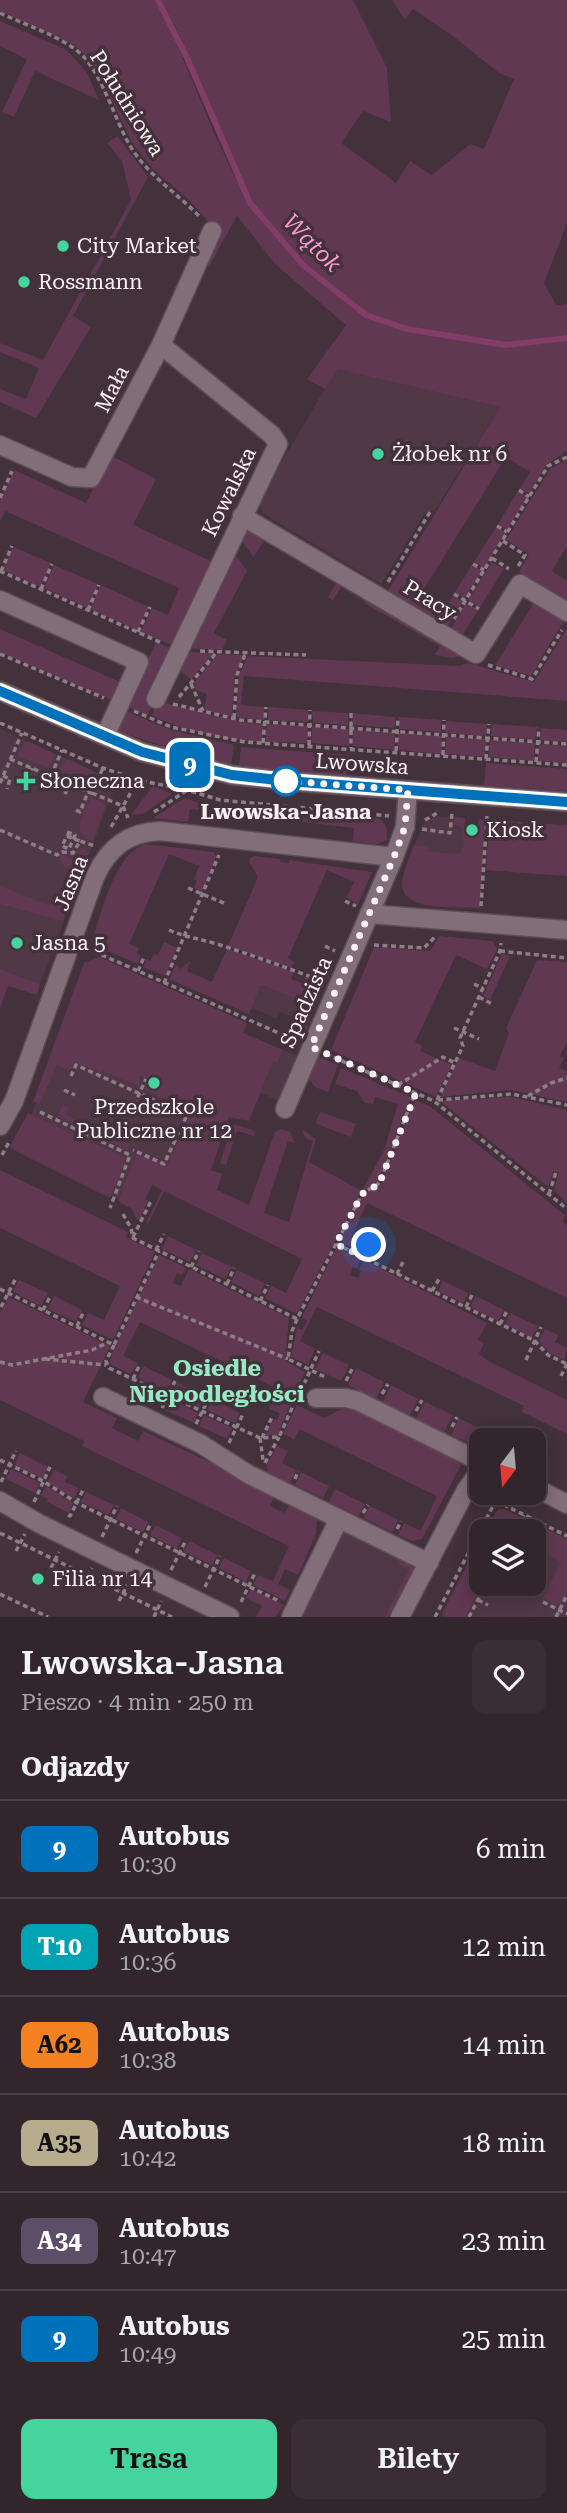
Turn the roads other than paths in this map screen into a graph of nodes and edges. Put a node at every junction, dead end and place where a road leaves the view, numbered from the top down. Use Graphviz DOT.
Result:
graph roads {
  1 [pos="212,231"];
  2 [pos="160,345"];
  3 [pos="0,444"];
  4 [pos="242,516"];
  5 [pos="0,600"];
  6 [pos="567,612"];
  7 [pos="0,691"];
  8 [pos="165,702"];
  9 [pos="105,736"];
  10 [pos="408,790"];
  11 [pos="567,802"];
  12 [pos="394,857"];
  13 [pos="364,911"];
  14 [pos="567,930"];
  15 [pos="285,1109"];
  16 [pos="0,1126"];
  17 [pos="103,1397"];
  18 [pos="316,1398"];
  19 [pos="469,1456"];
  20 [pos="469,1486"];
  21 [pos="546,1493"];
  22 [pos="0,1501"];
  23 [pos="567,1504"];
  24 [pos="339,1519"];
  25 [pos="429,1563"];
  26 [pos="235,1612"];
  27 [pos="293,1613"];
  28 [pos="400,1617"];
  1 -- 2 [label="street, Mała"];
  2 -- 3 [label="street, Mała"];
  2 -- 4 [label="street, Kowalska"];
  4 -- 6 [label="street, Pracy"];
  4 -- 8 [label="street, Kowalska"];
  5 -- 9 [label="street"];
  7 -- 9 [label="street, Lwowska"];
  9 -- 10 [label="street, Lwowska"];
  10 -- 11 [label="street, Lwowska"];
  10 -- 12 [label="street, Spadzista"];
  12 -- 13 [label="street, Spadzista"];
  12 -- 16 [label="street, Jasna"];
  13 -- 14 [label="street"];
  13 -- 15 [label="street, Spadzista"];
  17 -- 24 [label="street"];
  18 -- 19 [label="street"];
  20 -- 25 [label="street"];
  21 -- 23 [label="street"];
  22 -- 26 [label="street"];
  24 -- 25 [label="street"];
  24 -- 27 [label="street"];
  25 -- 28 [label="street"];
}
